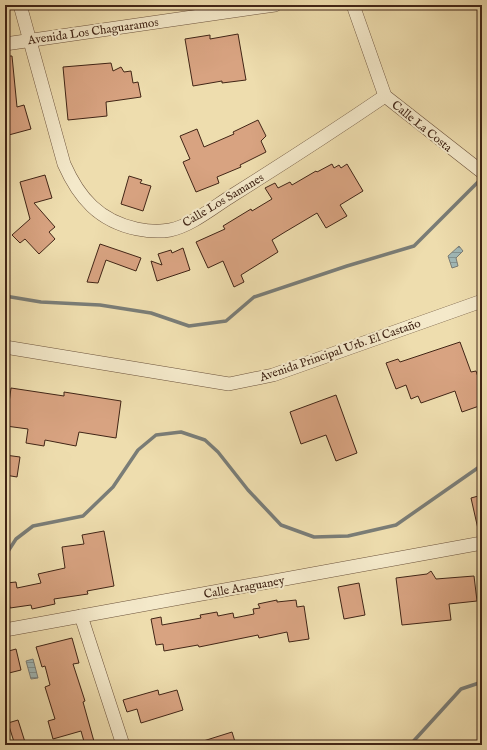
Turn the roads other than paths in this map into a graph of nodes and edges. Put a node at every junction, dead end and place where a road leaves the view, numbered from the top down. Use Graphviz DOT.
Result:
graph roads {
  1 [pos="20,5"];
  2 [pos="275,5"];
  3 [pos="353,5"];
  4 [pos="29,40"];
  5 [pos="5,44"];
  6 [pos="385,96"];
  7 [pos="480,171"];
  8 [pos="482,301"];
  9 [pos="5,347"];
  10 [pos="482,543"];
  11 [pos="81,616"];
  12 [pos="5,630"];
  13 [pos="123,745"];
  1 -- 4 [label="street, Calle Los Samanes"];
  2 -- 4 [label="street, Avenida Los Chaguaramos"];
  3 -- 6 [label="street, Calle La Costa"];
  4 -- 5 [label="street, Avenida Los Chaguaramos"];
  4 -- 6 [label="street, Calle Los Samanes"];
  6 -- 7 [label="street, Calle La Costa"];
  8 -- 9 [label="street, Avenida Principal Urb. El Castaño"];
  10 -- 11 [label="street, Calle Araguaney"];
  11 -- 12 [label="street, Calle Araguaney"];
  11 -- 13 [label="street"];
}
